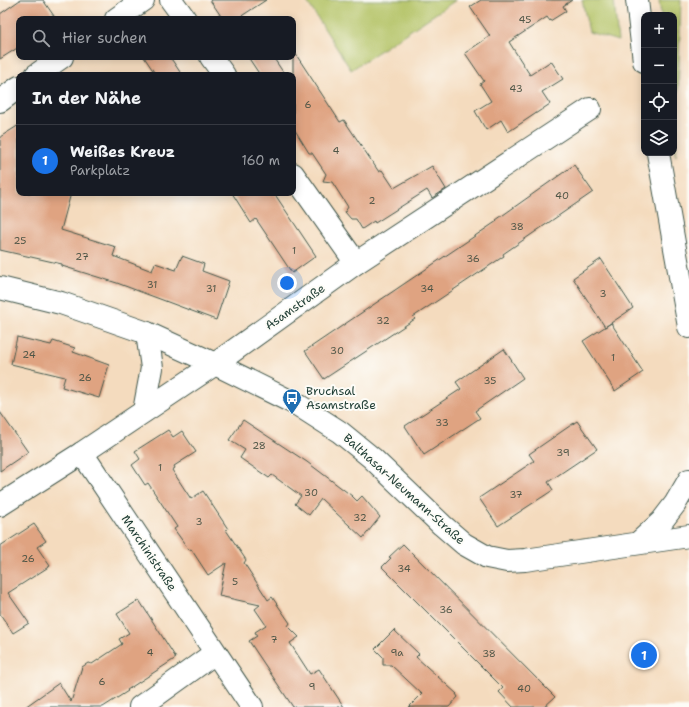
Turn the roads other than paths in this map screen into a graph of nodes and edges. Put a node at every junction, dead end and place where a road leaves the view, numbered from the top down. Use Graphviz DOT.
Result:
graph roads {
  1 [pos="143,0"];
  2 [pos="171,0"];
  3 [pos="636,0"];
  4 [pos="120,16"];
  5 [pos="183,16"];
  6 [pos="642,48"];
  7 [pos="58,60"];
  8 [pos="213,60"];
  9 [pos="40,72"];
  10 [pos="222,72"];
  11 [pos="16,89"];
  12 [pos="0,101"];
  13 [pos="590,109"];
  14 [pos="659,156"];
  15 [pos="296,178"];
  16 [pos="356,263"];
  17 [pos="0,288"];
  18 [pos="689,324"];
  19 [pos="147,332"];
  20 [pos="215,364"];
  21 [pos="144,411"];
  22 [pos="82,453"];
  23 [pos="689,480"];
  24 [pos="0,505"];
  25 [pos="689,536"];
  26 [pos="638,542"];
  27 [pos="215,653"];
  28 [pos="140,707"];
  29 [pos="252,707"];
  1 -- 4 [label="street"];
  2 -- 5 [label="street"];
  3 -- 6 [label="street"];
  7 -- 9 [label="street"];
  8 -- 10 [label="street"];
  11 -- 12 [label="street"];
  13 -- 16 [label="street, Asamstraße"];
  14 -- 18 [label="street"];
  15 -- 16 [label="street"];
  16 -- 20 [label="street, Asamstraße"];
  17 -- 19 [label="street, Balthasar-Neumann-Straße"];
  19 -- 20 [label="street, Balthasar-Neumann-Straße"];
  19 -- 21 [label="street"];
  20 -- 21 [label="street, Asamstraße"];
  20 -- 26 [label="street, Balthasar-Neumann-Straße"];
  21 -- 22 [label="street, Asamstraße"];
  22 -- 24 [label="street, Asamstraße"];
  22 -- 27 [label="street, Marchinistraße"];
  23 -- 26 [label="street"];
  25 -- 26 [label="street, Balthasar-Neumann-Straße"];
  27 -- 28 [label="street"];
  27 -- 29 [label="street, Marchinistraße"];
}
